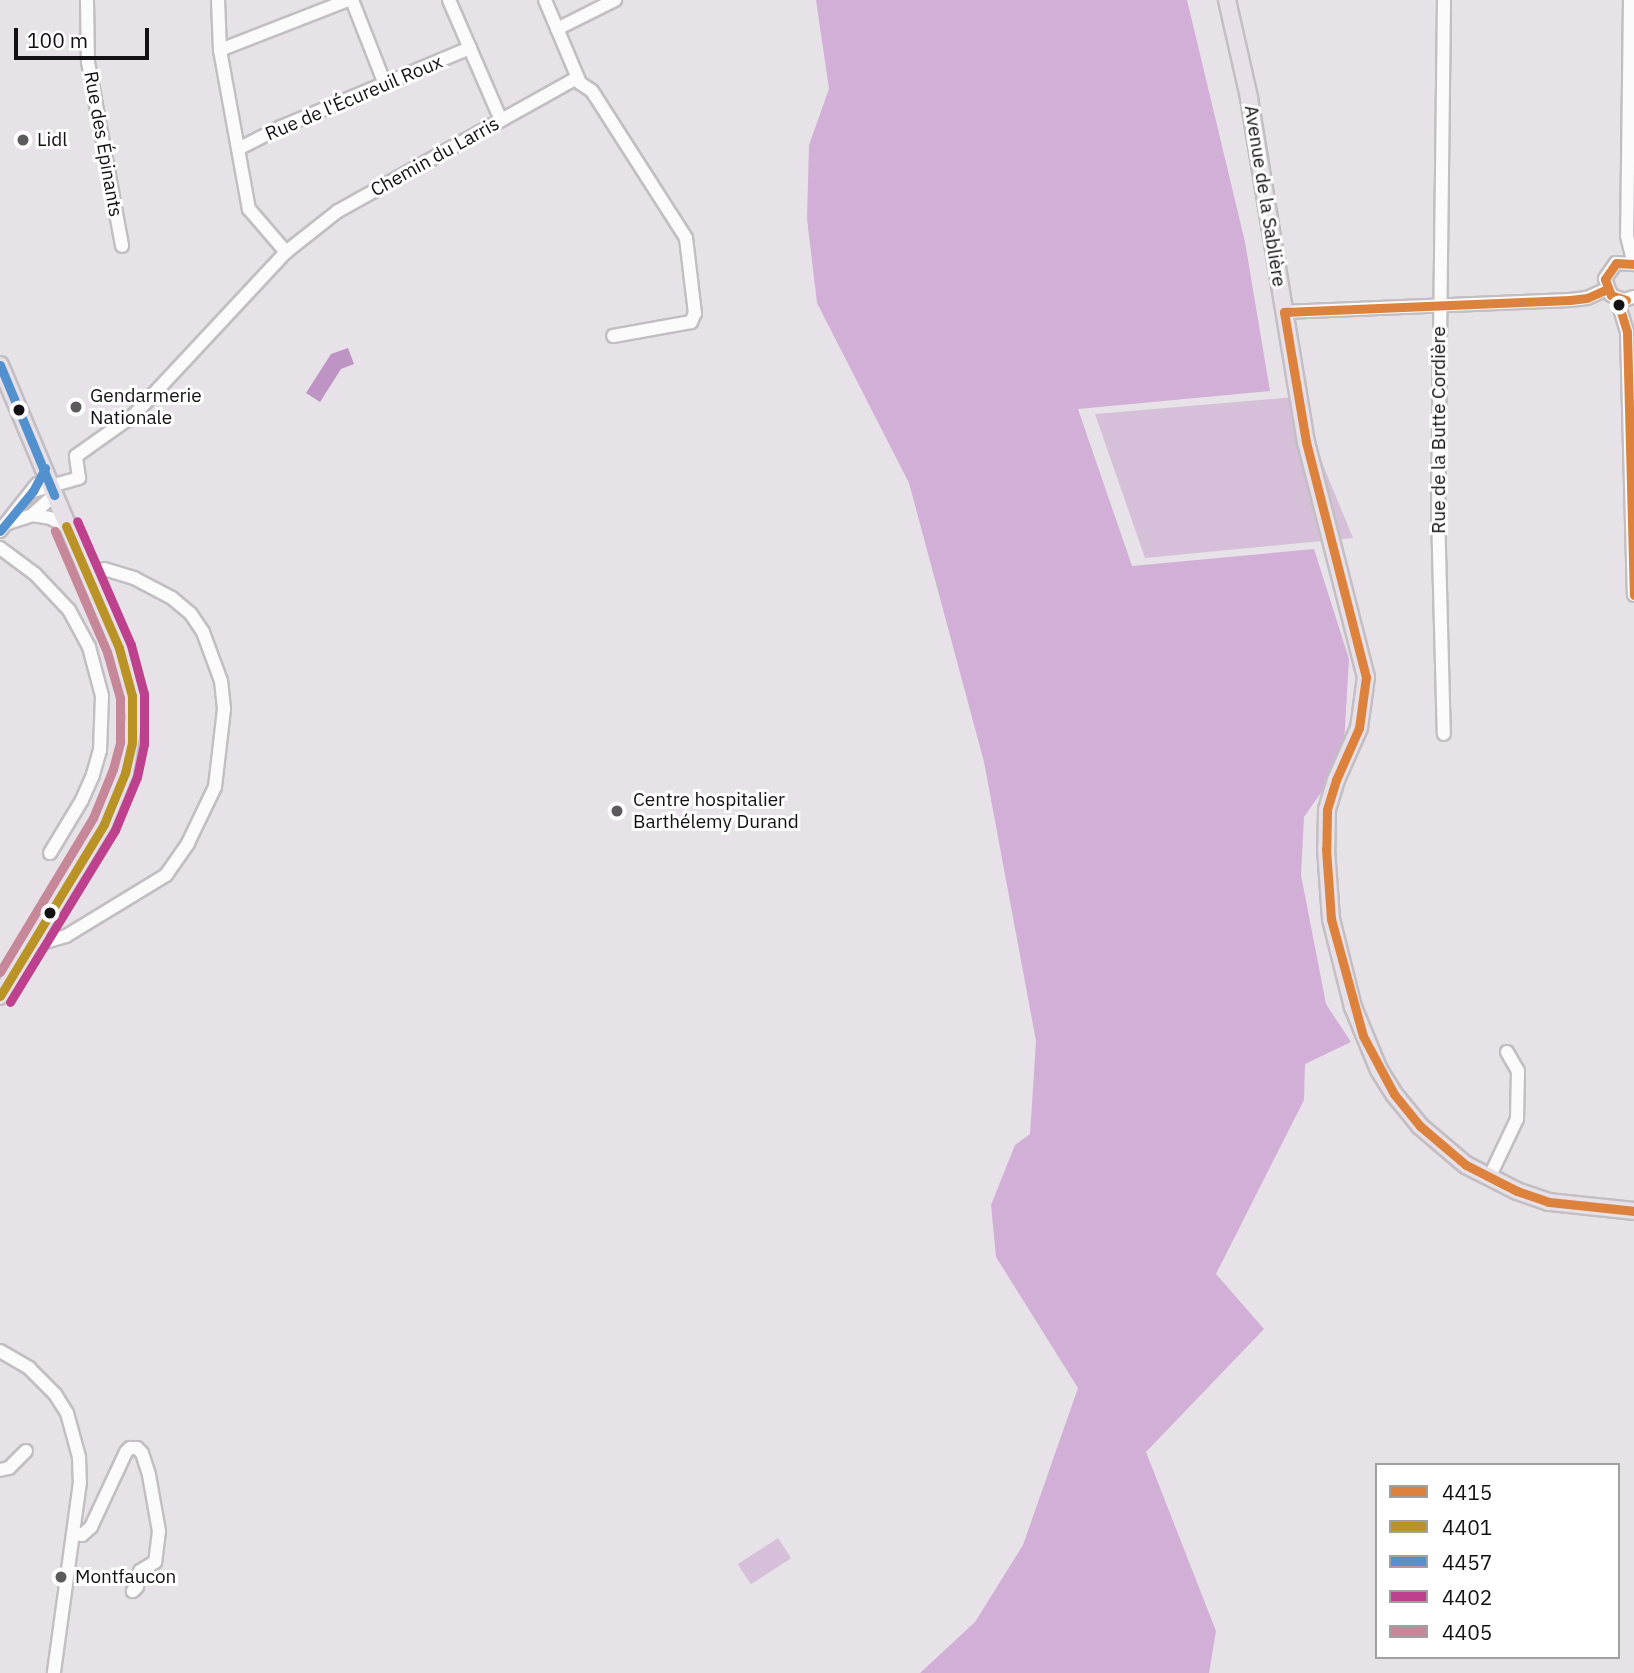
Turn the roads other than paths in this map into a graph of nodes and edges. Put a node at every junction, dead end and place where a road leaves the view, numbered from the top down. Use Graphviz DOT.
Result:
graph roads {
  1 [pos="87,0"];
  2 [pos="218,0"];
  3 [pos="350,0"];
  4 [pos="449,0"];
  5 [pos="545,0"];
  6 [pos="615,0"];
  7 [pos="1227,0"];
  8 [pos="1444,0"];
  9 [pos="1630,0"];
  10 [pos="557,29"];
  11 [pos="470,48"];
  12 [pos="220,50"];
  13 [pos="578,78"];
  14 [pos="385,84"];
  15 [pos="501,120"];
  16 [pos="237,149"];
  17 [pos="1627,236"];
  18 [pos="121,246"];
  19 [pos="286,252"];
  20 [pos="1616,263"];
  21 [pos="1634,264"];
  22 [pos="1607,289"];
  23 [pos="1634,298"];
  24 [pos="1617,299"];
  25 [pos="1439,304"];
  26 [pos="1284,312"];
  27 [pos="1627,332"];
  28 [pos="613,336"];
  29 [pos="0,365"];
  30 [pos="45,468"];
  31 [pos="33,491"];
  32 [pos="52,491"];
  33 [pos="32,515"];
  34 [pos="66,526"];
  35 [pos="3,527"];
  36 [pos="0,548"];
  37 [pos="104,569"];
  38 [pos="1634,595"];
  39 [pos="1444,734"];
  40 [pos="50,853"];
  41 [pos="34,940"];
  42 [pos="0,996"];
  43 [pos="1507,1052"];
  44 [pos="1489,1178"];
  45 [pos="1634,1211"];
  46 [pos="0,1351"];
  47 [pos="26,1451"];
  48 [pos="0,1470"];
  49 [pos="74,1533"];
  50 [pos="133,1591"];
  51 [pos="54,1673"];
  1 -- 18 [label="street, Rue des Épinants"];
  2 -- 12 [label="street"];
  3 -- 12 [label="street"];
  3 -- 14 [label="street"];
  4 -- 11 [label="street"];
  5 -- 10 [label="street"];
  6 -- 10 [label="street"];
  7 -- 26 [label="main road, Avenue de la Sablière"];
  8 -- 25 [label="street, Rue de la Butte Cordière"];
  9 -- 17 [label="street"];
  10 -- 13 [label="street"];
  11 -- 14 [label="street, Rue de l'Écureuil Roux"];
  11 -- 15 [label="street"];
  12 -- 16 [label="street"];
  13 -- 15 [label="street, Chemin du Larris"];
  13 -- 28 [label="street"];
  14 -- 16 [label="street, Rue de l'Écureuil Roux"];
  15 -- 19 [label="street, Chemin du Larris"];
  16 -- 19 [label="street"];
  17 -- 20 [label="street"];
  17 -- 21 [label="street"];
  19 -- 32 [label="street, Chemin du Larris"];
  20 -- 21 [label="street"];
  20 -- 22 [label="street"];
  22 -- 24 [label="street"];
  22 -- 25 [label="street"];
  23 -- 24 [label="street"];
  23 -- 27 [label="street"];
  24 -- 27 [label="street"];
  25 -- 26 [label="street"];
  25 -- 39 [label="street, Rue de la Butte Cordière"];
  26 -- 44 [label="main road, Avenue de la Sablière"];
  27 -- 38 [label="street"];
  29 -- 30 [label="main road"];
  30 -- 31 [label="street"];
  30 -- 32 [label="main road"];
  31 -- 32 [label="street"];
  31 -- 35 [label="street"];
  32 -- 33 [label="street"];
  32 -- 34 [label="main road"];
  33 -- 34 [label="street"];
  33 -- 35 [label="street"];
  34 -- 41 [label="main road"];
  36 -- 40 [label="street"];
  37 -- 41 [label="street"];
  41 -- 42 [label="main road"];
  43 -- 44 [label="street"];
  44 -- 45 [label="main road, Avenue de la Sablière"];
  46 -- 49 [label="street"];
  47 -- 48 [label="street"];
  49 -- 50 [label="street"];
  49 -- 51 [label="street"];
}
